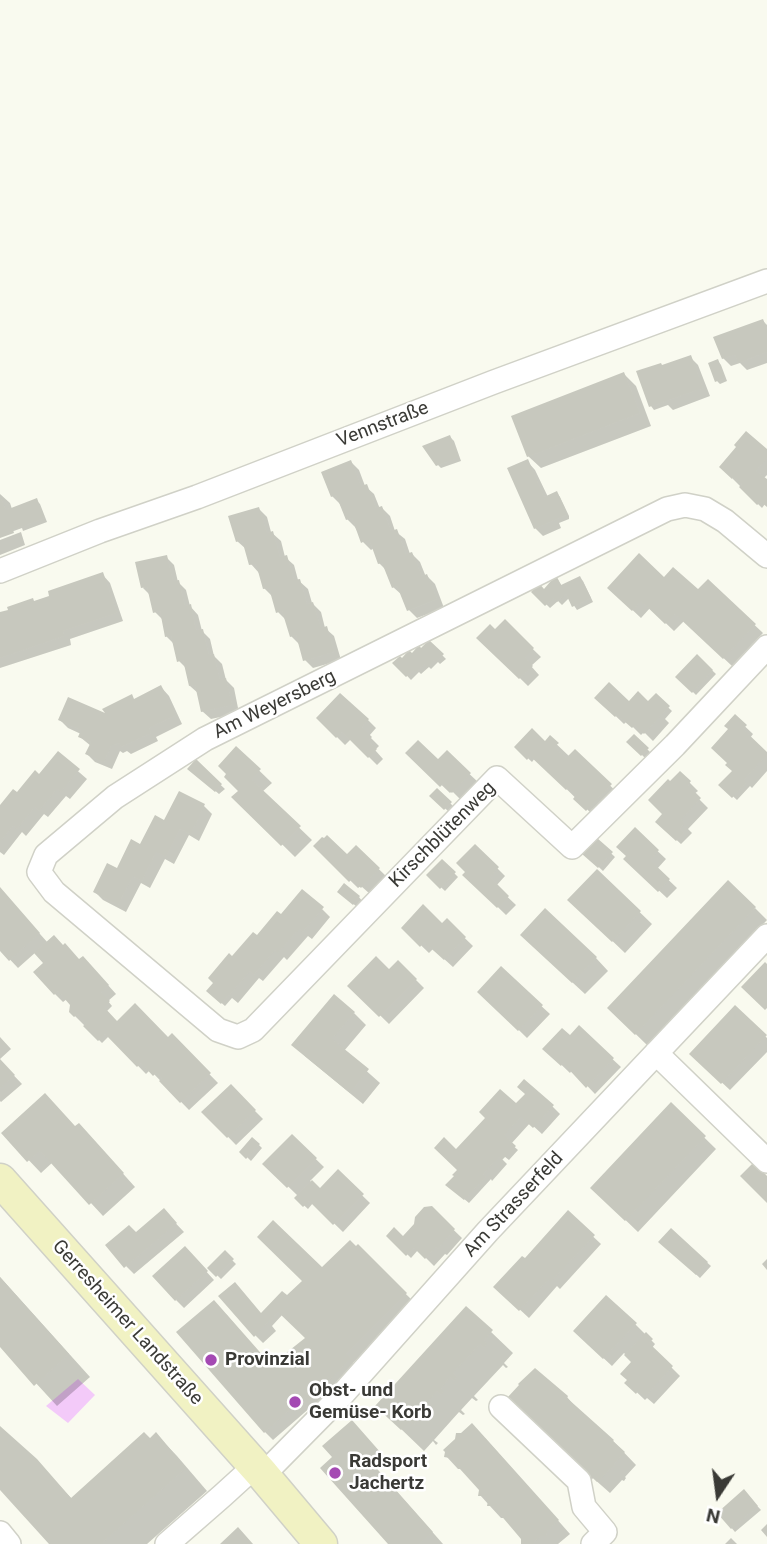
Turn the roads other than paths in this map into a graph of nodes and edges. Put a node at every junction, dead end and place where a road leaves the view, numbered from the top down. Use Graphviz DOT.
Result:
graph roads {
  1 [pos="767,281"];
  2 [pos="767,556"];
  3 [pos="0,571"];
  4 [pos="767,647"];
  5 [pos="767,936"];
  6 [pos="238,1037"];
  7 [pos="656,1053"];
  8 [pos="767,1161"];
  9 [pos="0,1180"];
  10 [pos="501,1407"];
  11 [pos="259,1470"];
  12 [pos="0,1533"];
  13 [pos="9,1544"];
  14 [pos="167,1544"];
  15 [pos="321,1544"];
  16 [pos="593,1544"];
  1 -- 3 [label="street, Vennstraße"];
  2 -- 6 [label="street, Am Weyersberg"];
  4 -- 6 [label="street, Kirschblütenweg"];
  5 -- 7 [label="street, Am Strasserfeld"];
  7 -- 8 [label="street"];
  7 -- 11 [label="street, Am Strasserfeld"];
  9 -- 11 [label="street, Gerresheimer Landstraße"];
  10 -- 16 [label="street"];
  11 -- 14 [label="street"];
  11 -- 15 [label="street, Gerresheimer Landstraße"];
  12 -- 13 [label="street"];
}
